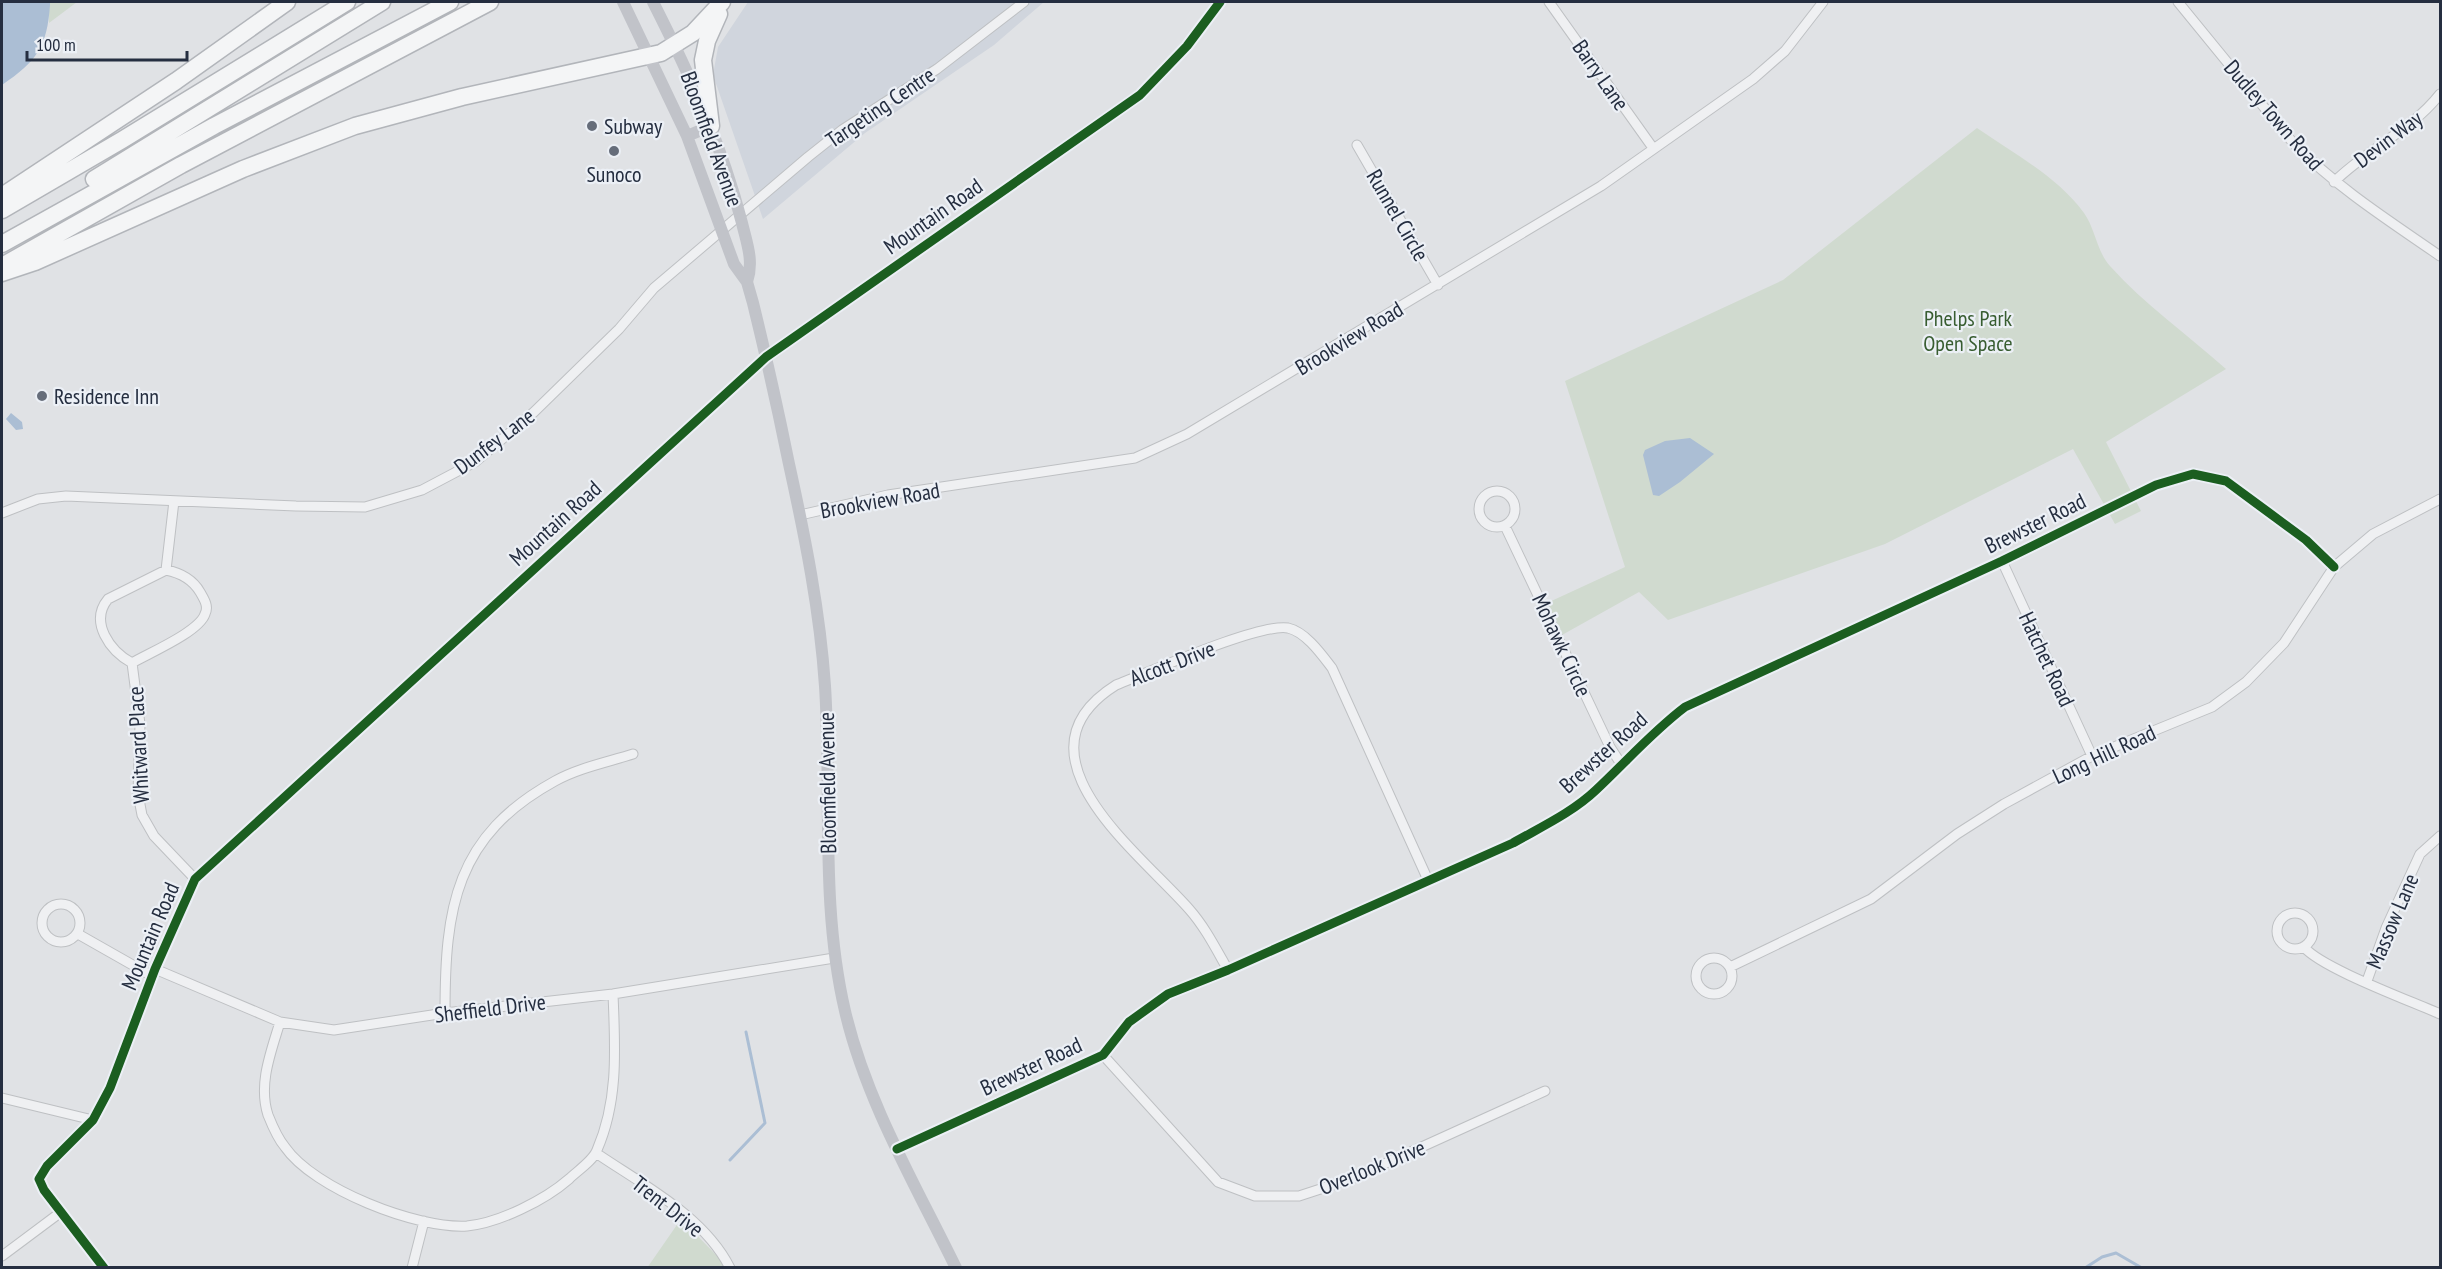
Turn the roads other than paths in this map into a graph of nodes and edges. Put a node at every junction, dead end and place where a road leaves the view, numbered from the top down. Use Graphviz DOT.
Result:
graph roads {
  1 [pos="286,2"];
  2 [pos="347,2"];
  3 [pos="382,2"];
  4 [pos="450,2"];
  5 [pos="490,2"];
  6 [pos="623,2"];
  7 [pos="653,2"];
  8 [pos="722,2"];
  9 [pos="1024,2"];
  10 [pos="1220,2"];
  11 [pos="1549,2"];
  12 [pos="1824,2"];
  13 [pos="2178,2"];
  14 [pos="675,46"];
  15 [pos="650,56"];
  16 [pos="2440,94"];
  17 [pos="711,126"];
  18 [pos="687,136"];
  19 [pos="1357,146"];
  20 [pos="1653,148"];
  21 [pos="2334,182"];
  22 [pos="2,195"];
  23 [pos="2,210"];
  24 [pos="740,216"];
  25 [pos="2,232"];
  26 [pos="722,232"];
  27 [pos="2,244"];
  28 [pos="2440,256"];
  29 [pos="2,266"];
  30 [pos="2,273"];
  31 [pos="747,282"];
  32 [pos="1438,285"];
  33 [pos="766,357"];
  34 [pos="2440,499"];
  35 [pos="174,501"];
  36 [pos="2,513"];
  37 [pos="800,515"];
  38 [pos="1505,526"];
  39 [pos="2002,561"];
  40 [pos="2334,567"];
  41 [pos="166,570"];
  42 [pos="132,663"];
  43 [pos="633,754"];
  44 [pos="2092,756"];
  45 [pos="1621,764"];
  46 [pos="2440,836"];
  47 [pos="195,879"];
  48 [pos="1428,880"];
  49 [pos="78,934"];
  50 [pos="2304,947"];
  51 [pos="834,958"];
  52 [pos="1730,967"];
  53 [pos="1228,970"];
  54 [pos="153,972"];
  55 [pos="2367,981"];
  56 [pos="612,994"];
  57 [pos="446,1013"];
  58 [pos="2440,1014"];
  59 [pos="280,1022"];
  60 [pos="1103,1055"];
  61 [pos="1545,1091"];
  62 [pos="2,1098"];
  63 [pos="93,1120"];
  64 [pos="897,1149"];
  65 [pos="596,1153"];
  66 [pos="61,1212"];
  67 [pos="424,1221"];
  68 [pos="2,1256"];
  69 [pos="104,1268"];
  70 [pos="412,1268"];
  71 [pos="730,1268"];
  72 [pos="956,1268"];
  1 -- 22 [label="highway"];
  2 -- 23 [label="highway"];
  3 -- 25 [label="highway"];
  4 -- 27 [label="highway"];
  5 -- 29 [label="highway"];
  6 -- 15 [label="main road, Bloomfield Avenue"];
  7 -- 14 [label="main road, Bloomfield Avenue"];
  8 -- 14 [label="highway"];
  8 -- 17 [label="highway"];
  9 -- 24 [label="street, Targeting Centre"];
  10 -- 33 [label="main road, Mountain Road"];
  11 -- 20 [label="street, Barry Lane"];
  12 -- 20 [label="street, Brookview Road"];
  13 -- 21 [label="street, Dudley Town Road"];
  14 -- 15 [label="highway"];
  14 -- 17 [label="main road, Bloomfield Avenue"];
  15 -- 18 [label="main road, Bloomfield Avenue"];
  15 -- 30 [label="highway"];
  16 -- 21 [label="street, Devin Way"];
  17 -- 18 [label="main road"];
  17 -- 24 [label="main road, Bloomfield Avenue"];
  18 -- 26 [label="main road, Bloomfield Avenue"];
  19 -- 32 [label="street, Runnel Circle"];
  20 -- 32 [label="street, Brookview Road"];
  21 -- 28 [label="street, Dudley Town Road"];
  24 -- 26 [label="street, Dunfey Lane"];
  24 -- 31 [label="main road, Bloomfield Avenue"];
  26 -- 31 [label="main road, Bloomfield Avenue"];
  26 -- 35 [label="street, Dunfey Lane"];
  31 -- 33 [label="main road, Bloomfield Avenue"];
  32 -- 37 [label="street, Brookview Road"];
  33 -- 37 [label="main road, Bloomfield Avenue"];
  33 -- 47 [label="street, Mountain Road"];
  34 -- 40 [label="street, Long Hill Road"];
  35 -- 36 [label="street, Dunfey Lane"];
  35 -- 41 [label="street"];
  37 -- 51 [label="main road, Bloomfield Avenue"];
  38 -- 38 [label="street"];
  38 -- 45 [label="street, Mohawk Circle"];
  39 -- 40 [label="street, Brewster Road"];
  39 -- 44 [label="street, Hatchet Road"];
  39 -- 45 [label="street, Brewster Road"];
  40 -- 44 [label="street, Long Hill Road"];
  41 -- 42 [label="street, Whitward Place"];
  41 -- 42 [label="street, Whitward Place"];
  42 -- 47 [label="street, Whitward Place"];
  43 -- 57 [label="street"];
  44 -- 52 [label="street, Long Hill Road"];
  45 -- 48 [label="street, Brewster Road"];
  46 -- 55 [label="street, Massow Lane"];
  47 -- 54 [label="street, Mountain Road"];
  48 -- 53 [label="street, Brewster Road"];
  48 -- 53 [label="street, Alcott Drive"];
  49 -- 49 [label="street"];
  49 -- 54 [label="street, Sheffield Drive"];
  50 -- 50 [label="street"];
  50 -- 55 [label="street"];
  51 -- 56 [label="street, Sheffield Drive"];
  51 -- 64 [label="main road, Bloomfield Avenue"];
  52 -- 52 [label="street"];
  53 -- 60 [label="street, Brewster Road"];
  54 -- 59 [label="street, Sheffield Drive"];
  54 -- 63 [label="street, Mountain Road"];
  55 -- 58 [label="street"];
  56 -- 57 [label="street, Sheffield Drive"];
  56 -- 65 [label="street"];
  57 -- 59 [label="street, Sheffield Drive"];
  59 -- 67 [label="street"];
  60 -- 61 [label="street, Overlook Drive"];
  60 -- 64 [label="street, Brewster Road"];
  62 -- 63 [label="street"];
  63 -- 66 [label="street, Mountain Road"];
  64 -- 72 [label="main road, Bloomfield Avenue"];
  65 -- 67 [label="street"];
  65 -- 71 [label="street, Trent Drive"];
  66 -- 68 [label="street"];
  66 -- 69 [label="street"];
  67 -- 70 [label="street"];
}
